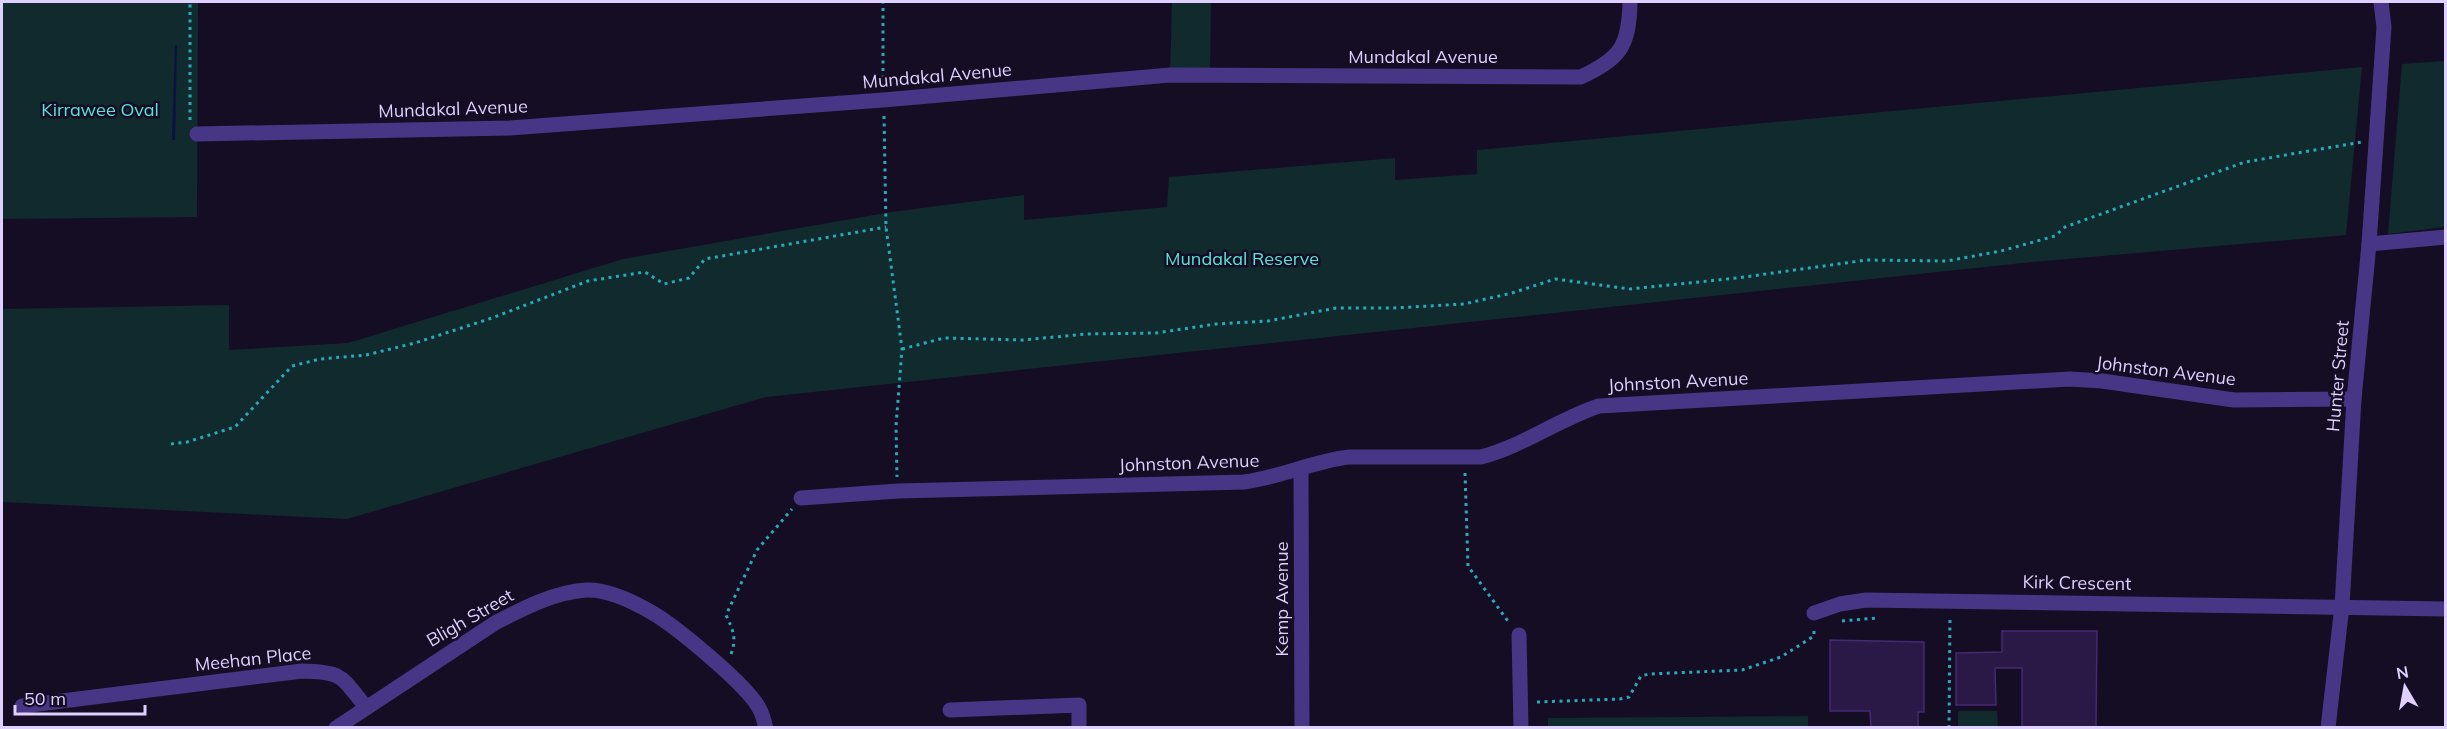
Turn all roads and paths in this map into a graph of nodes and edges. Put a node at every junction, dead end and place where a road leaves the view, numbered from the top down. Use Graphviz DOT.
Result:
graph roads {
  1 [pos="190,2"];
  2 [pos="884,2"];
  3 [pos="1630,2"];
  4 [pos="2381,2"];
  5 [pos="884,100"];
  6 [pos="197,134"];
  7 [pos="2376,141"];
  8 [pos="886,227"];
  9 [pos="2445,237"];
  10 [pos="2369,244"];
  11 [pos="902,349"];
  12 [pos="2355,399"];
  13 [pos="171,444"];
  14 [pos="1464,458"];
  15 [pos="1301,470"];
  16 [pos="898,491"];
  17 [pos="801,498"];
  18 [pos="2342,606"];
  19 [pos="2445,609"];
  20 [pos="1814,613"];
  21 [pos="1950,616"];
  22 [pos="1519,635"];
  23 [pos="734,644"];
  24 [pos="1520,702"];
  25 [pos="22,706"];
  26 [pos="366,707"];
  27 [pos="950,710"];
  28 [pos="336,728"];
  29 [pos="765,728"];
  30 [pos="1079,728"];
  31 [pos="1302,728"];
  32 [pos="1521,728"];
  33 [pos="1949,728"];
  34 [pos="2328,728"];
  1 -- 6 [label="path"];
  2 -- 5 [label="path"];
  3 -- 5 [label="street, Mundakal Avenue"];
  4 -- 7 [label="street, Hunter Street"];
  5 -- 6 [label="street, Mundakal Avenue"];
  5 -- 8 [label="path"];
  7 -- 10 [label="street, Hunter Street"];
  7 -- 11 [label="path"];
  8 -- 11 [label="path"];
  8 -- 13 [label="path"];
  9 -- 10 [label="street"];
  10 -- 12 [label="street, Hunter Street"];
  11 -- 16 [label="path"];
  12 -- 14 [label="street, Johnston Avenue"];
  12 -- 18 [label="street, Hunter Street"];
  14 -- 15 [label="street, Johnston Avenue"];
  14 -- 22 [label="path"];
  15 -- 16 [label="street, Johnston Avenue"];
  15 -- 31 [label="street, Kemp Avenue"];
  16 -- 17 [label="street, Johnston Avenue"];
  17 -- 23 [label="path"];
  18 -- 19 [label="street, Kirk Crescent"];
  18 -- 20 [label="street, Kirk Crescent"];
  18 -- 34 [label="street, Hunter Street"];
  20 -- 24 [label="path"];
  21 -- 33 [label="path"];
  22 -- 24 [label="street"];
  24 -- 32 [label="street"];
  25 -- 26 [label="street, Meehan Place"];
  26 -- 28 [label="street, Bligh Street"];
  26 -- 29 [label="street, Bligh Street"];
  27 -- 30 [label="street"];
}
